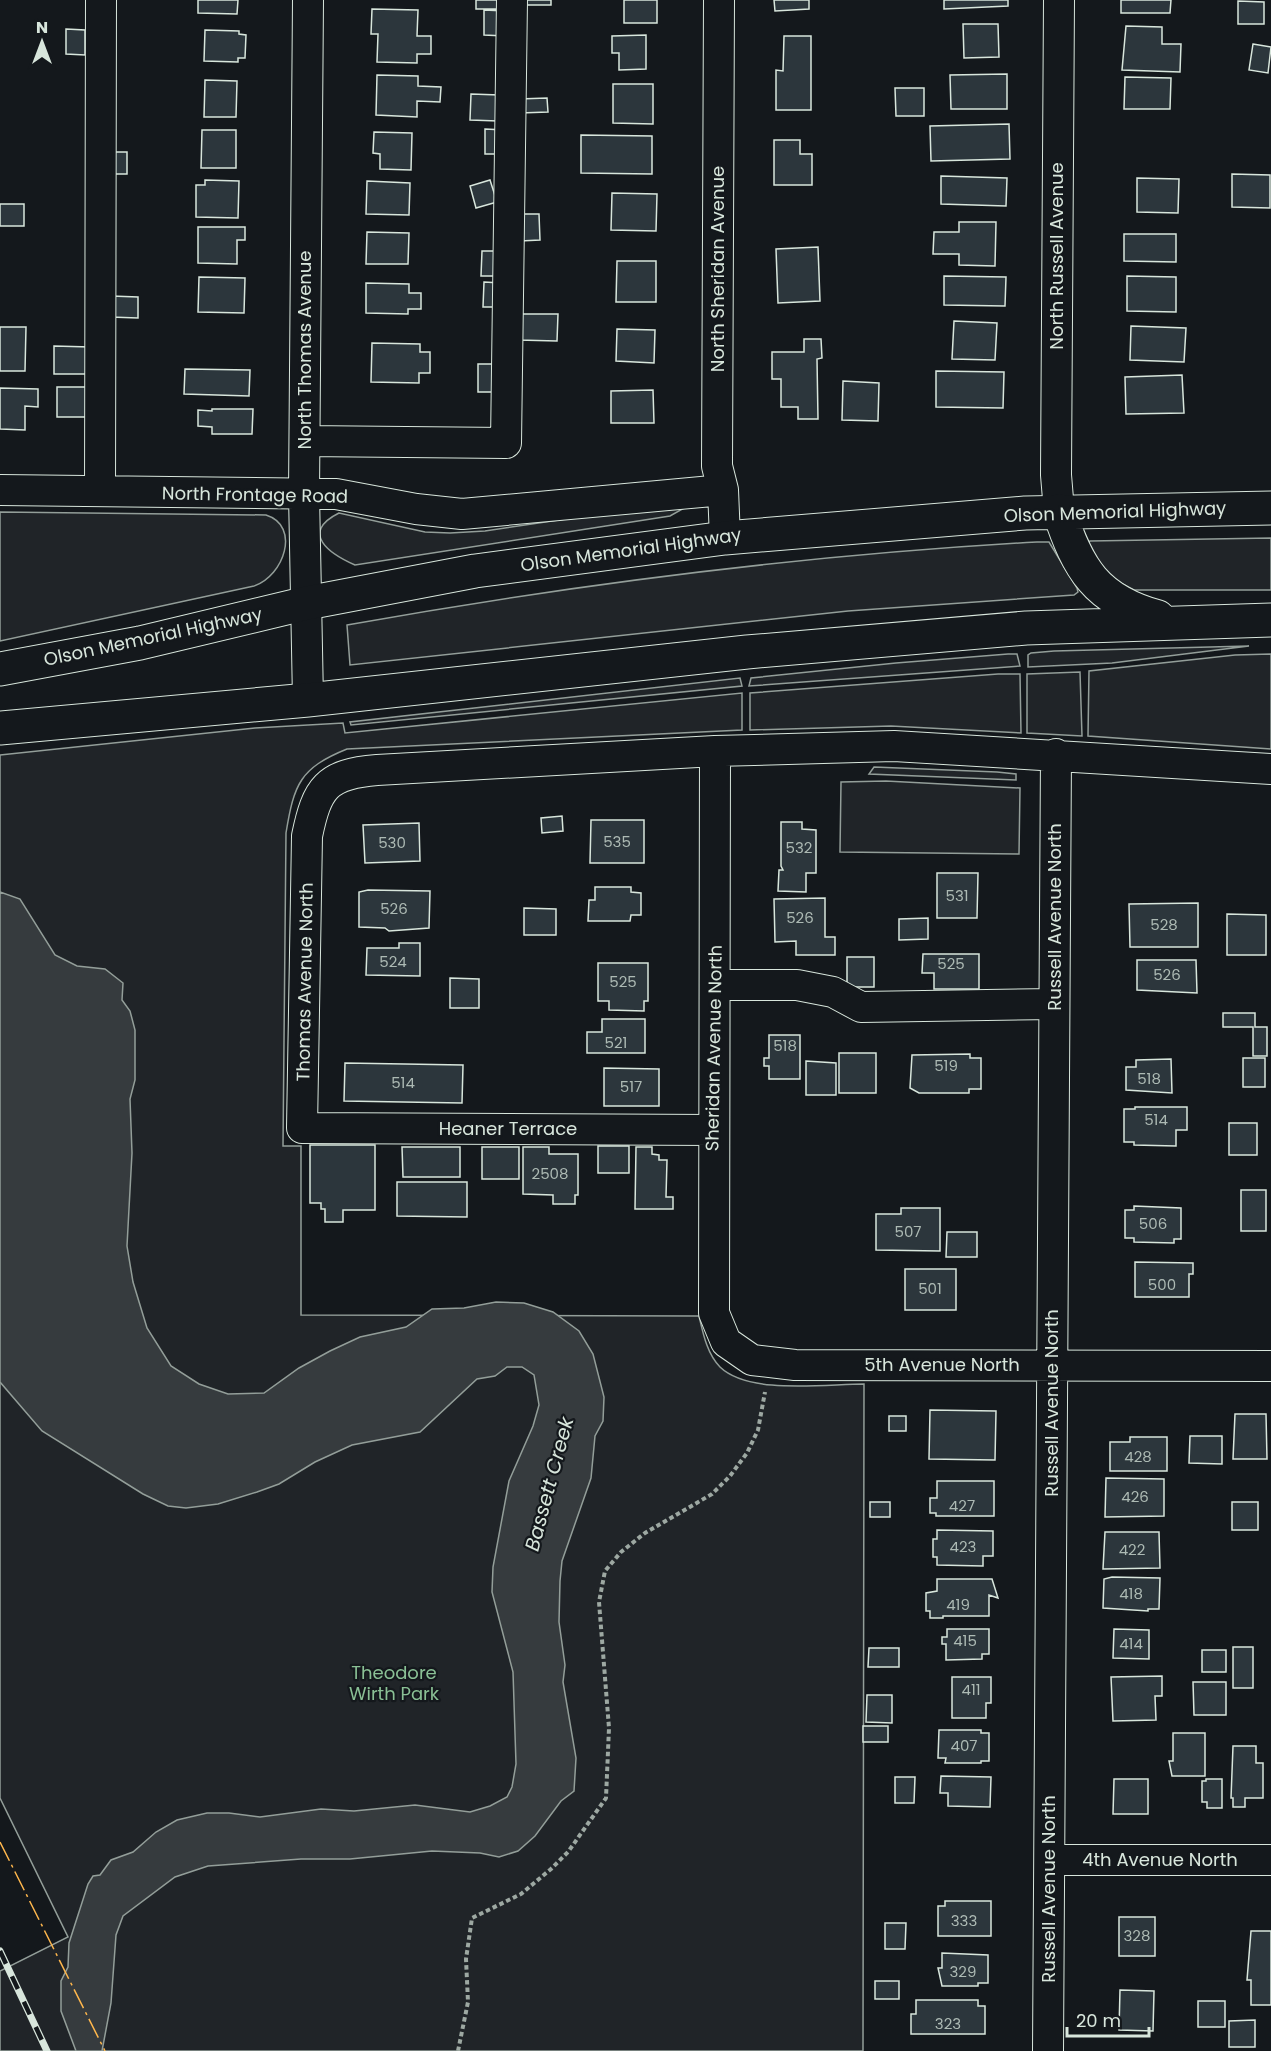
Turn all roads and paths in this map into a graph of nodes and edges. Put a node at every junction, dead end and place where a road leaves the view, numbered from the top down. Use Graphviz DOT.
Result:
graph roads {
  1 [pos="101,0"];
  2 [pos="308,0"];
  3 [pos="512,0"];
  4 [pos="719,0"];
  5 [pos="1059,0"];
  6 [pos="305,441"];
  7 [pos="0,490"];
  8 [pos="723,490"];
  9 [pos="100,491"];
  10 [pos="304,494"];
  11 [pos="1271,508"];
  12 [pos="1059,511"];
  13 [pos="725,538"];
  14 [pos="307,603"];
  15 [pos="1271,620"];
  16 [pos="1183,622"];
  17 [pos="0,669"];
  18 [pos="308,700"];
  19 [pos="0,728"];
  20 [pos="715,751"];
  21 [pos="1056,754"];
  22 [pos="1271,769"];
  23 [pos="716,985"];
  24 [pos="1054,1004"];
  25 [pos="302,1128"];
  26 [pos="713,1130"];
  27 [pos="726,1342"];
  28 [pos="1052,1365"];
  29 [pos="1271,1366"];
  30 [pos="765,1392"];
  31 [pos="1050,1860"];
  32 [pos="1271,1860"];
  33 [pos="458,2051"];
  34 [pos="1048,2051"];
  1 -- 9 [label="street"];
  2 -- 6 [label="street, North Thomas Avenue"];
  3 -- 6 [label="street"];
  4 -- 8 [label="street, North Sheridan Avenue"];
  5 -- 12 [label="street, North Russell Avenue"];
  6 -- 10 [label="street, North Thomas Avenue"];
  7 -- 9 [label="street, North Frontage Road"];
  8 -- 10 [label="street, North Frontage Road"];
  8 -- 13 [label="street, North Sheridan Avenue"];
  9 -- 10 [label="street, North Frontage Road"];
  10 -- 14 [label="street, North Thomas Avenue"];
  11 -- 12 [label="main road, Olson Memorial Highway"];
  12 -- 13 [label="main road, Olson Memorial Highway"];
  12 -- 16 [label="main road"];
  13 -- 14 [label="main road, Olson Memorial Highway"];
  14 -- 17 [label="main road, Olson Memorial Highway"];
  14 -- 18 [label="street, North Thomas Avenue"];
  15 -- 16 [label="main road"];
  16 -- 18 [label="main road"];
  18 -- 19 [label="main road"];
  20 -- 21 [label="street, Thomas Avenue North"];
  20 -- 23 [label="street, Sheridan Avenue North"];
  20 -- 25 [label="street, Thomas Avenue North"];
  21 -- 22 [label="street, Thomas Avenue North"];
  21 -- 24 [label="street, Russell Avenue North"];
  23 -- 24 [label="street"];
  23 -- 26 [label="street, Sheridan Avenue North"];
  24 -- 28 [label="street, Russell Avenue North"];
  25 -- 26 [label="street, Heaner Terrace"];
  26 -- 27 [label="street, Sheridan Avenue North"];
  27 -- 28 [label="street, 5th Avenue North"];
  28 -- 29 [label="street, 5th Avenue North"];
  28 -- 31 [label="street, Russell Avenue North"];
  30 -- 33 [label="path"];
  31 -- 32 [label="street, 4th Avenue North"];
  31 -- 34 [label="street, Russell Avenue North"];
}
